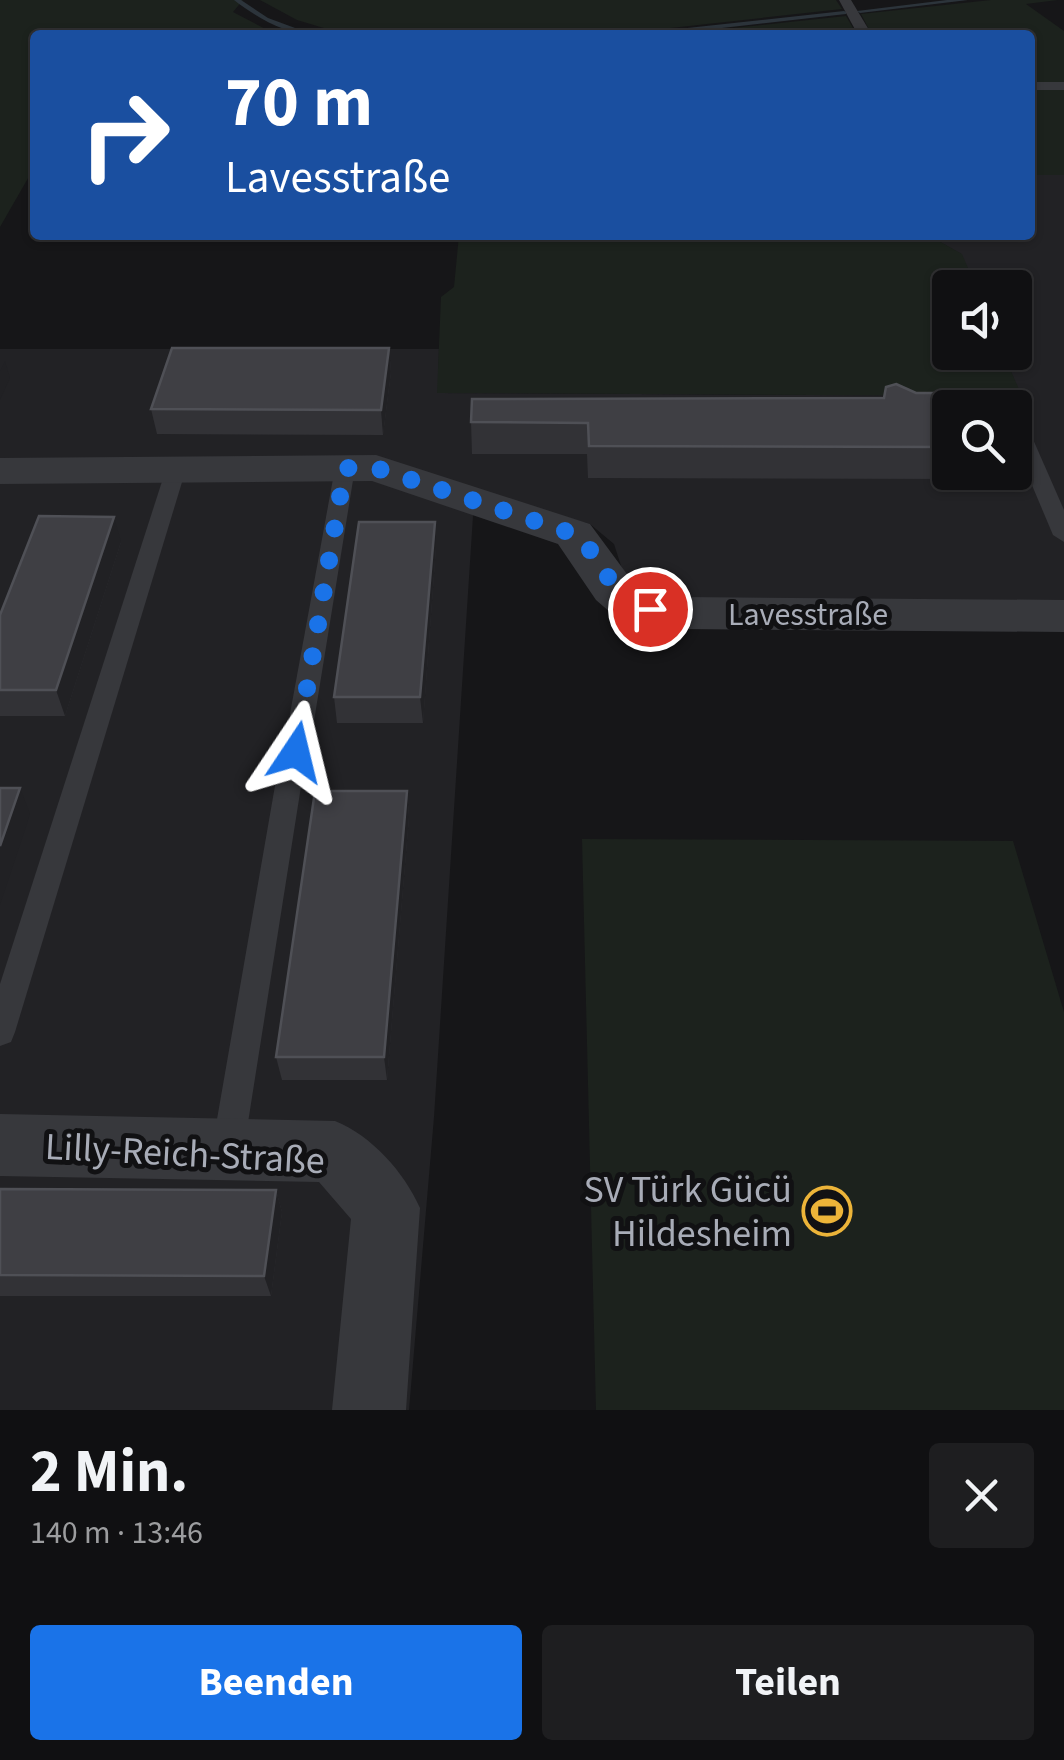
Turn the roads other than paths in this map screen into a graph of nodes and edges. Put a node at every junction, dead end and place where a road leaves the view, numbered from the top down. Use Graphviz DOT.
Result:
graph roads {
  1 [pos="845,0"];
  2 [pos="862,30"];
  3 [pos="1035,86"];
  4 [pos="1064,86"];
  5 [pos="1032,461"];
  6 [pos="345,468"];
  7 [pos="176,469"];
  8 [pos="0,472"];
  9 [pos="1064,535"];
  10 [pos="1064,616"];
  11 [pos="0,1032"];
  12 [pos="0,1145"];
  13 [pos="228,1148"];
  14 [pos="369,1410"];
  1 -- 2 [label="lane"];
  3 -- 4 [label="lane"];
  5 -- 9 [label="lane"];
  6 -- 7 [label="street, Lavesstraße"];
  6 -- 10 [label="street, Lavesstraße"];
  6 -- 13 [label="lane"];
  7 -- 8 [label="street, Lavesstraße"];
  7 -- 11 [label="lane"];
  12 -- 13 [label="street, Lilly-Reich-Straße"];
  13 -- 14 [label="street, Lilly-Reich-Straße"];
}
